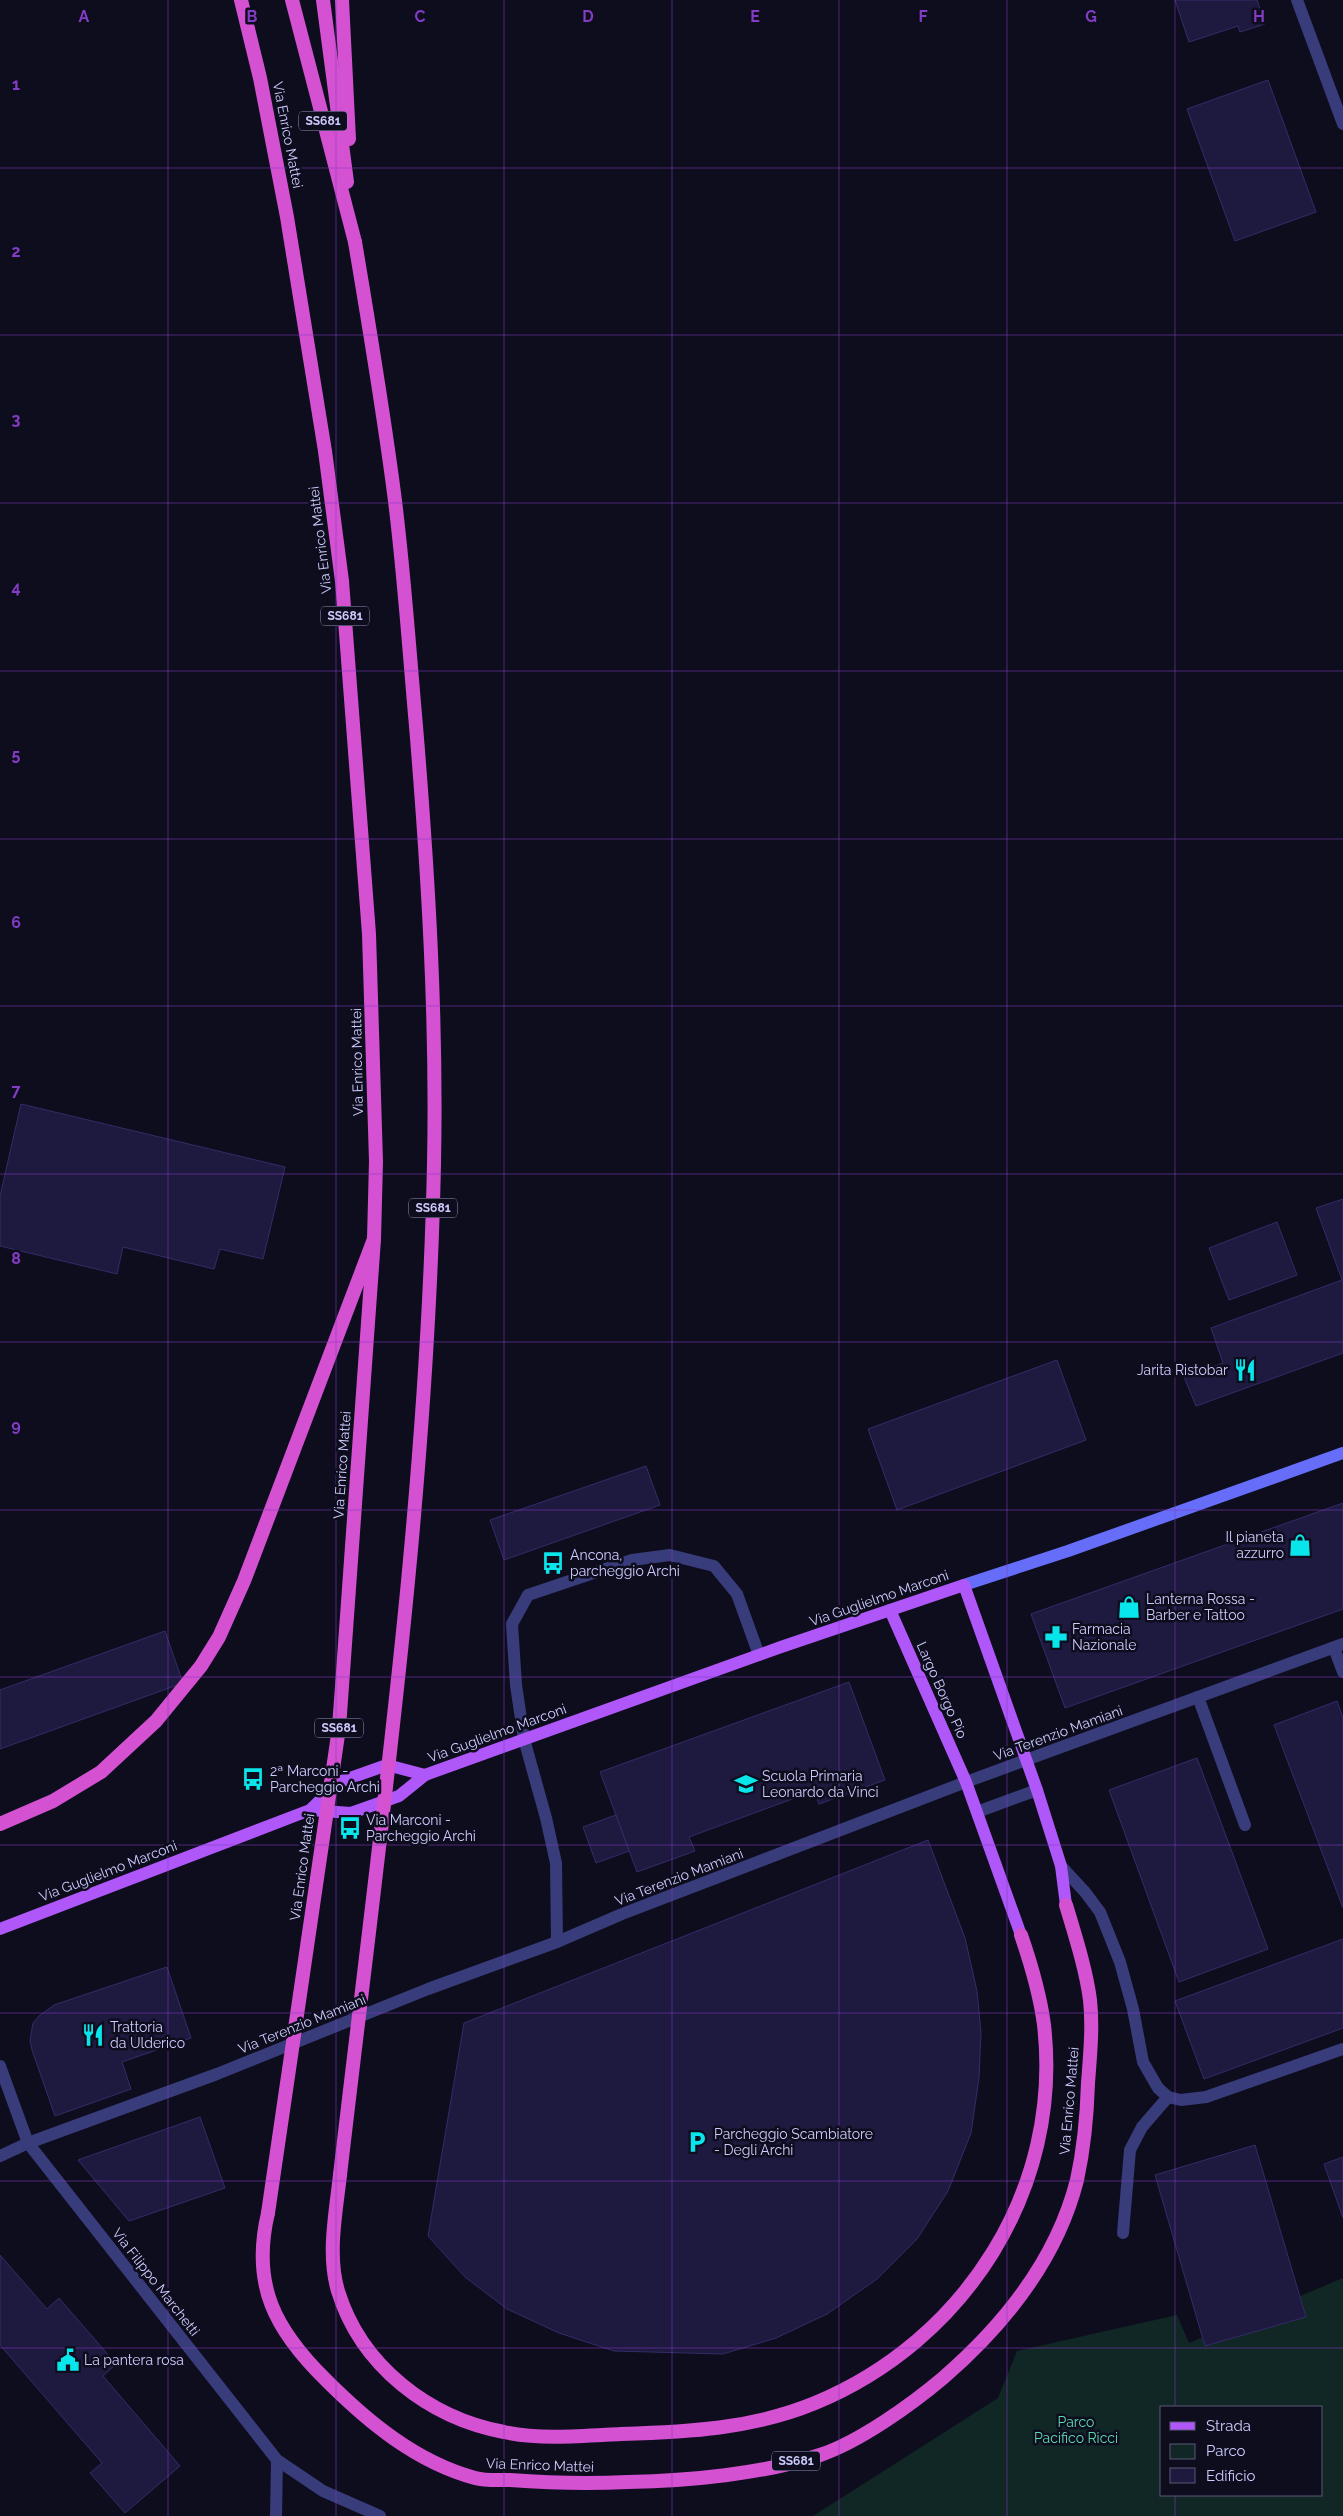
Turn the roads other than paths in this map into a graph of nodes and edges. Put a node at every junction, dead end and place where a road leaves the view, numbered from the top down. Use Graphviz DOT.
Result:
graph roads {
  1 [pos="241,0"];
  2 [pos="292,0"];
  3 [pos="323,0"];
  4 [pos="342,0"];
  5 [pos="1297,0"];
  6 [pos="1343,124"];
  7 [pos="355,242"];
  8 [pos="374,1240"];
  9 [pos="1343,1452"];
  10 [pos="964,1585"];
  11 [pos="890,1610"];
  12 [pos="1338,1646"];
  13 [pos="759,1655"];
  14 [pos="1343,1672"];
  15 [pos="1198,1697"];
  16 [pos="524,1739"];
  17 [pos="1026,1760"];
  18 [pos="425,1774"];
  19 [pos="966,1782"];
  20 [pos="1037,1790"];
  21 [pos="310,1810"];
  22 [pos="977,1812"];
  23 [pos="0,1824"];
  24 [pos="1245,1825"];
  25 [pos="1061,1866"];
  26 [pos="1066,1905"];
  27 [pos="0,1929"];
  28 [pos="1021,1935"];
  29 [pos="557,1942"];
  30 [pos="1343,2049"];
  31 [pos="0,2066"];
  32 [pos="1168,2097"];
  33 [pos="28,2143"];
  34 [pos="0,2156"];
  35 [pos="1123,2233"];
  36 [pos="277,2460"];
  37 [pos="276,2516"];
  38 [pos="380,2516"];
  1 -- 8 [label="highway, Via Enrico Mattei / SS681"];
  2 -- 7 [label="highway, Via Enrico Mattei / SS681"];
  3 -- 7 [label="highway"];
  4 -- 7 [label="highway"];
  5 -- 6 [label="street"];
  7 -- 28 [label="highway, Via Enrico Mattei / SS681, bridge"];
  8 -- 23 [label="highway, SS681, bridge"];
  8 -- 26 [label="highway, Via Enrico Mattei / SS681, bridge"];
  9 -- 10 [label="main road, Via Guglielmo Marconi"];
  10 -- 11 [label="main road, Via Guglielmo Marconi"];
  10 -- 17 [label="main road"];
  11 -- 13 [label="main road, Via Guglielmo Marconi"];
  11 -- 19 [label="main road, Largo Borgo Pio"];
  12 -- 14 [label="street"];
  12 -- 15 [label="street, Via Terenzio Mamiani"];
  13 -- 16 [label="main road, Via Guglielmo Marconi"];
  13 -- 16 [label="street"];
  15 -- 17 [label="street, Via Terenzio Mamiani"];
  15 -- 24 [label="street"];
  16 -- 18 [label="main road, Via Guglielmo Marconi"];
  16 -- 29 [label="street"];
  17 -- 19 [label="street, Via Terenzio Mamiani"];
  17 -- 20 [label="main road, Via Enrico Mattei"];
  18 -- 21 [label="main road, Via Guglielmo Marconi"];
  18 -- 21 [label="main road, Via Guglielmo Marconi"];
  19 -- 22 [label="main road, Via Enrico Mattei"];
  19 -- 29 [label="street, Via Terenzio Mamiani"];
  20 -- 22 [label="street"];
  20 -- 25 [label="main road, Via Enrico Mattei"];
  21 -- 27 [label="main road, Via Guglielmo Marconi"];
  22 -- 28 [label="main road, Via Enrico Mattei"];
  25 -- 26 [label="main road, Via Enrico Mattei"];
  25 -- 32 [label="street"];
  29 -- 33 [label="street, Via Terenzio Mamiani"];
  30 -- 32 [label="street"];
  31 -- 33 [label="street, Via Filippo Marchetti"];
  32 -- 35 [label="street"];
  33 -- 34 [label="street, Via Terenzio Mamiani"];
  33 -- 36 [label="street, Via Filippo Marchetti"];
  36 -- 37 [label="street"];
  36 -- 38 [label="street, Via Filippo Marchetti"];
}
